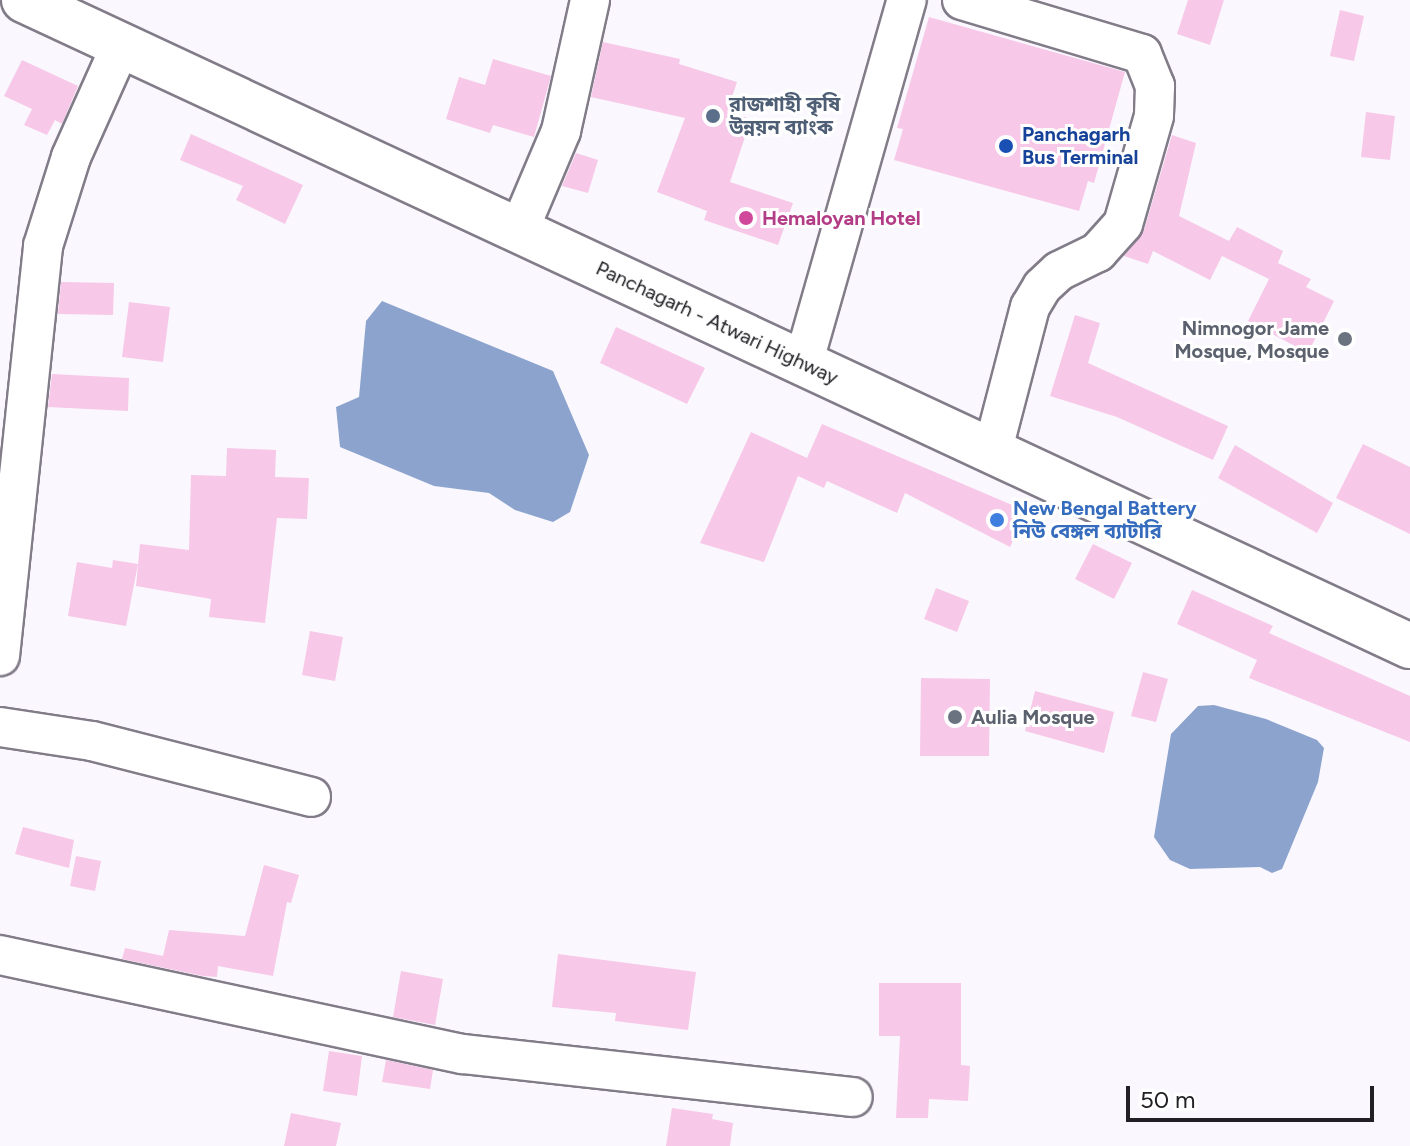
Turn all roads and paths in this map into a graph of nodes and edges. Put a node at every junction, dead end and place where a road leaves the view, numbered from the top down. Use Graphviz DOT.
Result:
graph roads {
  1 [pos="24,0"];
  2 [pos="590,0"];
  3 [pos="907,0"];
  4 [pos="962,0"];
  5 [pos="121,45"];
  6 [pos="519,230"];
  7 [pos="803,364"];
  8 [pos="992,453"];
  9 [pos="1410,646"];
  10 [pos="0,656"];
  11 [pos="0,727"];
  12 [pos="311,797"];
  13 [pos="0,955"];
  14 [pos="853,1097"];
  1 -- 5 [label="main road, Panchagarh - Atwari Highway"];
  2 -- 6 [label="street"];
  3 -- 7 [label="street"];
  4 -- 8 [label="street"];
  5 -- 6 [label="main road, Panchagarh - Atwari Highway"];
  5 -- 10 [label="street"];
  6 -- 7 [label="main road, Panchagarh - Atwari Highway"];
  7 -- 8 [label="main road, Panchagarh - Atwari Highway"];
  8 -- 9 [label="main road, Panchagarh - Atwari Highway"];
  11 -- 12 [label="street"];
  13 -- 14 [label="street"];
}
